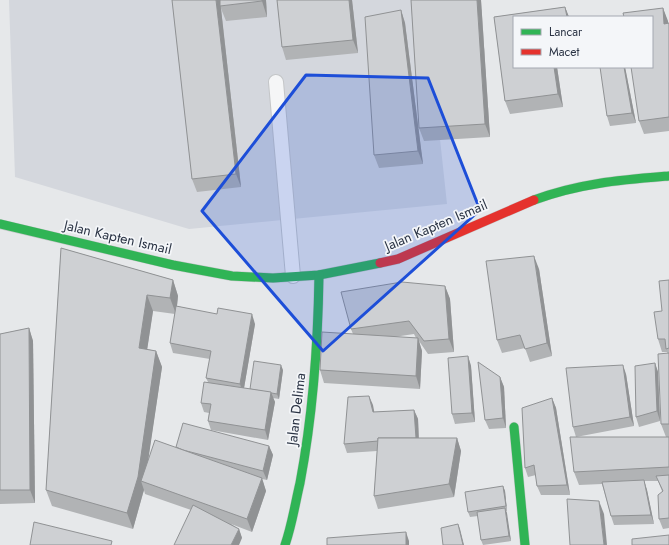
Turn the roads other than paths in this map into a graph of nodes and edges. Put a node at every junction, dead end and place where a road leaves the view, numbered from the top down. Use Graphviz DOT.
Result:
graph roads {
  1 [pos="276,82"];
  2 [pos="669,176"];
  3 [pos="0,224"];
  4 [pos="319,275"];
  5 [pos="293,276"];
  6 [pos="514,427"];
  7 [pos="286,545"];
  8 [pos="525,545"];
  1 -- 5 [label="lane"];
  2 -- 4 [label="street, Jalan Kapten Ismail"];
  3 -- 5 [label="street, Jalan Kapten Ismail"];
  4 -- 5 [label="street, Jalan Kapten Ismail"];
  4 -- 7 [label="street, Jalan Delima"];
  6 -- 8 [label="street"];
}
